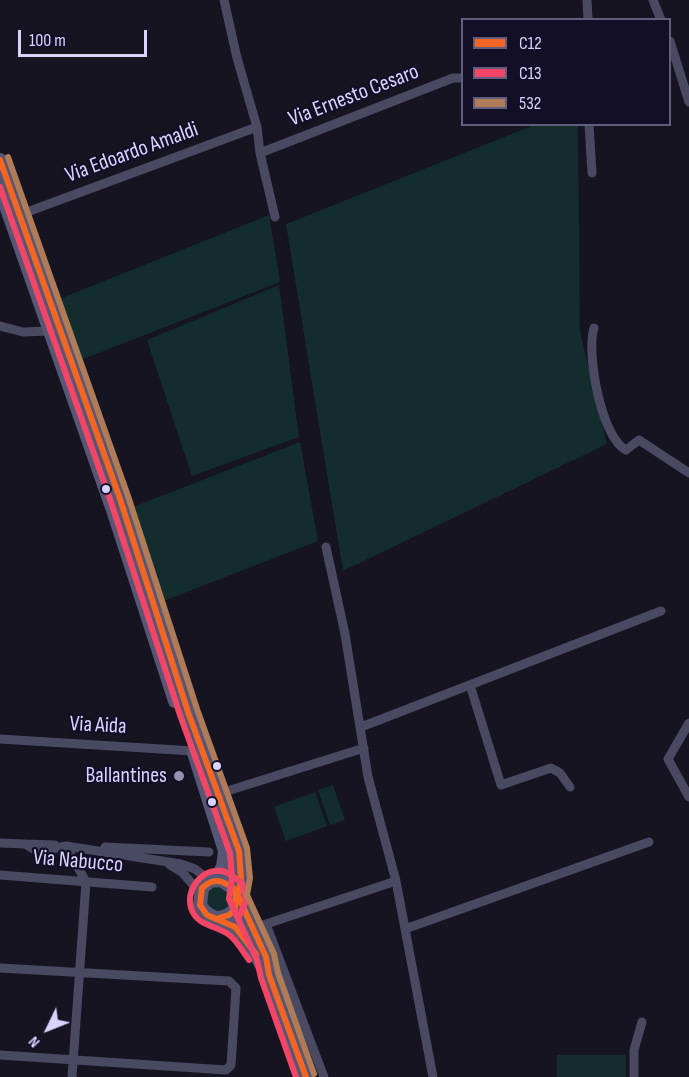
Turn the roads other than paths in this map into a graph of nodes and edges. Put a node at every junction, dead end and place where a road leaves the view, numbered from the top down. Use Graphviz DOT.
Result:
graph roads {
  1 [pos="224,0"];
  2 [pos="587,0"];
  3 [pos="653,0"];
  4 [pos="588,18"];
  5 [pos="660,18"];
  6 [pos="671,47"];
  7 [pos="461,78"];
  8 [pos="689,102"];
  9 [pos="590,126"];
  10 [pos="257,127"];
  11 [pos="260,153"];
  12 [pos="0,160"];
  13 [pos="592,173"];
  14 [pos="0,189"];
  15 [pos="20,215"];
  16 [pos="275,217"];
  17 [pos="0,326"];
  18 [pos="594,328"];
  19 [pos="49,331"];
  20 [pos="689,473"];
  21 [pos="326,547"];
  22 [pos="661,611"];
  23 [pos="470,685"];
  24 [pos="689,723"];
  25 [pos="361,727"];
  26 [pos="0,739"];
  27 [pos="364,748"];
  28 [pos="193,751"];
  29 [pos="570,787"];
  30 [pos="218,794"];
  31 [pos="689,797"];
  32 [pos="649,842"];
  33 [pos="0,843"];
  34 [pos="66,846"];
  35 [pos="210,852"];
  36 [pos="162,862"];
  37 [pos="0,875"];
  38 [pos="212,880"];
  39 [pos="396,881"];
  40 [pos="86,882"];
  41 [pos="152,887"];
  42 [pos="200,893"];
  43 [pos="238,896"];
  44 [pos="219,918"];
  45 [pos="260,926"];
  46 [pos="405,929"];
  47 [pos="0,968"];
  48 [pos="79,972"];
  49 [pos="269,975"];
  50 [pos="642,1022"];
  51 [pos="0,1055"];
  52 [pos="73,1060"];
  53 [pos="72,1077"];
  54 [pos="306,1077"];
  55 [pos="324,1077"];
  56 [pos="433,1077"];
  57 [pos="634,1077"];
  1 -- 10 [label="street"];
  2 -- 4 [label="street"];
  3 -- 5 [label="street"];
  6 -- 8 [label="street"];
  7 -- 11 [label="street, Via Ernesto Cesaro"];
  9 -- 13 [label="street"];
  10 -- 11 [label="street"];
  10 -- 15 [label="street, Via Edoardo Amaldi"];
  11 -- 16 [label="street"];
  12 -- 15 [label="main road"];
  14 -- 19 [label="main road"];
  15 -- 30 [label="main road"];
  17 -- 19 [label="street"];
  18 -- 20 [label="street"];
  19 -- 28 [label="main road"];
  21 -- 25 [label="street"];
  22 -- 23 [label="street"];
  23 -- 25 [label="street"];
  23 -- 29 [label="street"];
  24 -- 31 [label="street"];
  25 -- 27 [label="street"];
  26 -- 28 [label="street, Via Aida"];
  27 -- 30 [label="street"];
  27 -- 39 [label="street"];
  28 -- 38 [label="main road"];
  30 -- 43 [label="main road"];
  32 -- 46 [label="street"];
  33 -- 34 [label="street, Via Nabucco"];
  34 -- 35 [label="street, Via Nabucco"];
  34 -- 36 [label="street, Via Nabucco"];
  34 -- 40 [label="street"];
  36 -- 38 [label="street, Via Nabucco"];
  36 -- 42 [label="street, Via Nabucco"];
  37 -- 40 [label="street, Via Nabucco"];
  38 -- 42 [label="main road"];
  38 -- 43 [label="main road"];
  39 -- 45 [label="street"];
  39 -- 46 [label="street"];
  40 -- 41 [label="street, Via Nabucco"];
  40 -- 48 [label="street"];
  42 -- 44 [label="main road"];
  43 -- 44 [label="main road"];
  43 -- 45 [label="main road"];
  44 -- 49 [label="main road"];
  45 -- 49 [label="main road"];
  45 -- 55 [label="street"];
  46 -- 56 [label="street"];
  47 -- 48 [label="street"];
  48 -- 52 [label="street"];
  48 -- 52 [label="street"];
  49 -- 54 [label="main road"];
  50 -- 57 [label="street"];
  51 -- 52 [label="street"];
  52 -- 53 [label="street"];
}
